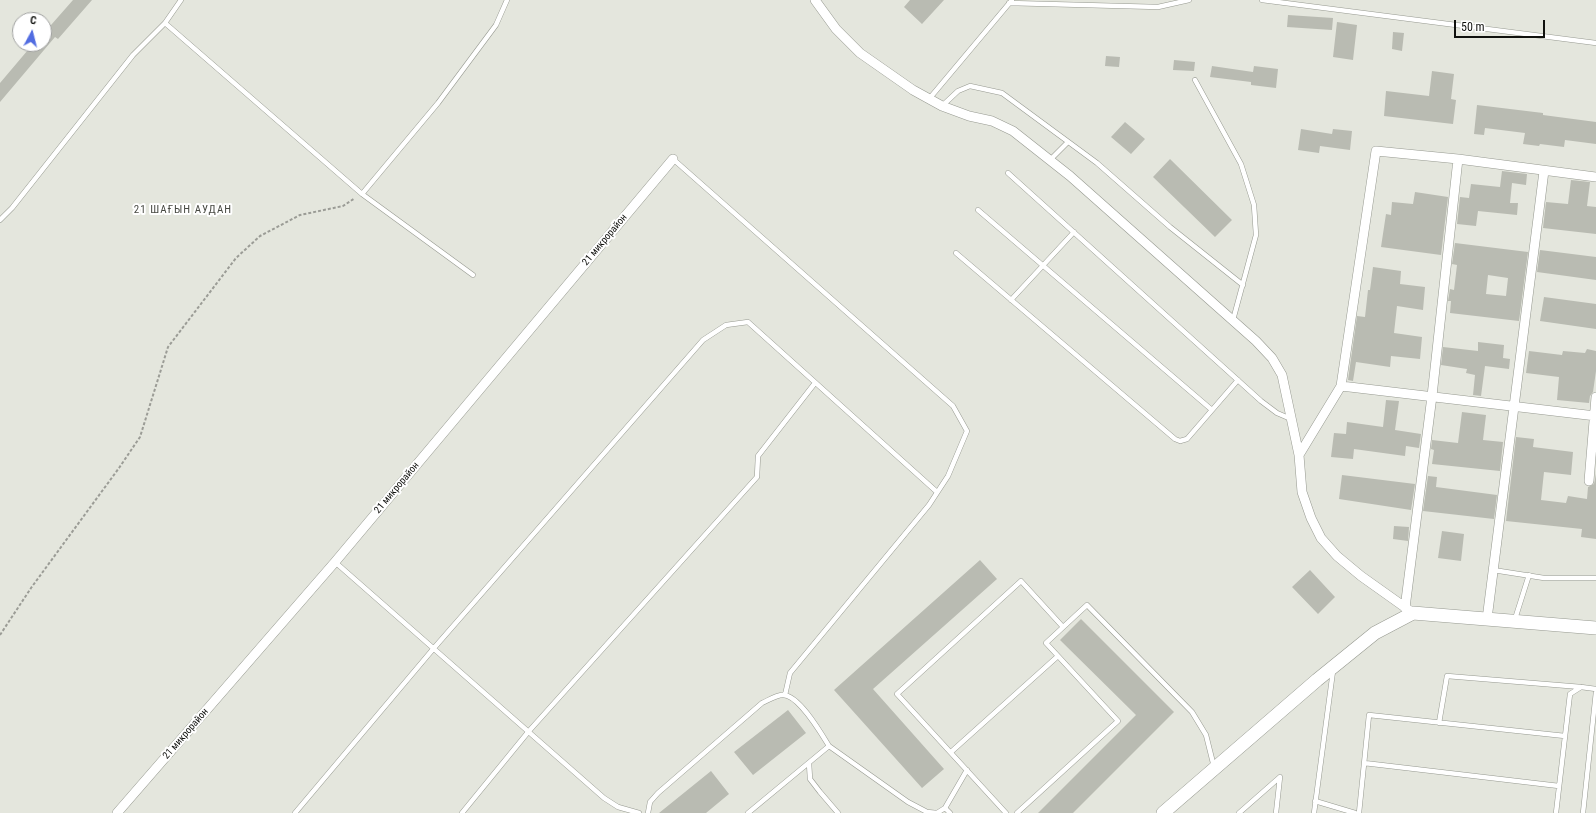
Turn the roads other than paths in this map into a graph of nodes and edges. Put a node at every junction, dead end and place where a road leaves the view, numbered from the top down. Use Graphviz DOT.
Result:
graph roads {
  1 [pos="182,0"];
  2 [pos="507,0"];
  3 [pos="815,0"];
  4 [pos="1189,0"];
  5 [pos="1262,0"];
  6 [pos="1010,2"];
  7 [pos="165,23"];
  8 [pos="1596,43"];
  9 [pos="1196,80"];
  10 [pos="929,99"];
  11 [pos="942,106"];
  12 [pos="1068,142"];
  13 [pos="673,159"];
  14 [pos="1458,159"];
  15 [pos="1050,160"];
  16 [pos="1544,171"];
  17 [pos="1008,173"];
  18 [pos="1596,177"];
  19 [pos="362,194"];
  20 [pos="978,210"];
  21 [pos="0,220"];
  22 [pos="1074,232"];
  23 [pos="956,253"];
  24 [pos="1042,265"];
  25 [pos="473,275"];
  26 [pos="1243,285"];
  27 [pos="1011,300"];
  28 [pos="1233,320"];
  29 [pos="1238,380"];
  30 [pos="815,383"];
  31 [pos="1341,386"];
  32 [pos="1432,396"];
  33 [pos="1596,398"];
  34 [pos="1514,406"];
  35 [pos="1212,410"];
  36 [pos="1595,416"];
  37 [pos="1291,419"];
  38 [pos="1299,455"];
  39 [pos="1588,481"];
  40 [pos="937,492"];
  41 [pos="335,562"];
  42 [pos="1493,570"];
  43 [pos="1529,575"];
  44 [pos="1596,578"];
  45 [pos="1409,610"];
  46 [pos="1487,619"];
  47 [pos="1515,622"];
  48 [pos="1063,627"];
  49 [pos="1596,628"];
  50 [pos="434,648"];
  51 [pos="1058,656"];
  52 [pos="1334,666"];
  53 [pos="1581,687"];
  54 [pos="1596,691"];
  55 [pos="785,695"];
  56 [pos="1439,723"];
  57 [pos="529,731"];
  58 [pos="1565,736"];
  59 [pos="1593,741"];
  60 [pos="829,746"];
  61 [pos="951,752"];
  62 [pos="809,763"];
  63 [pos="1364,763"];
  64 [pos="1215,769"];
  65 [pos="967,770"];
  66 [pos="1559,786"];
  67 [pos="1315,801"];
  68 [pos="945,808"];
  69 [pos="117,813"];
  70 [pos="295,813"];
  71 [pos="462,813"];
  72 [pos="639,813"];
  73 [pos="648,813"];
  74 [pos="748,813"];
  75 [pos="838,813"];
  76 [pos="950,813"];
  77 [pos="1006,813"];
  78 [pos="1017,813"];
  79 [pos="1162,813"];
  80 [pos="1239,813"];
  81 [pos="1276,813"];
  82 [pos="1314,813"];
  83 [pos="1355,813"];
  84 [pos="1359,813"];
  85 [pos="1556,813"];
  86 [pos="1583,813"];
  1 -- 7 [label="lane"];
  2 -- 19 [label="lane"];
  3 -- 10 [label="street"];
  4 -- 6 [label="lane"];
  5 -- 8 [label="lane"];
  6 -- 10 [label="lane"];
  7 -- 19 [label="lane"];
  7 -- 21 [label="lane"];
  9 -- 26 [label="lane"];
  10 -- 11 [label="street"];
  11 -- 12 [label="lane"];
  11 -- 15 [label="street"];
  12 -- 15 [label="lane"];
  12 -- 26 [label="lane"];
  13 -- 40 [label="lane"];
  13 -- 41 [label="street, 21 микрорайон"];
  14 -- 16 [label="street"];
  14 -- 31 [label="street"];
  14 -- 32 [label="street"];
  15 -- 28 [label="street"];
  16 -- 18 [label="street"];
  16 -- 34 [label="street"];
  17 -- 22 [label="lane"];
  19 -- 25 [label="lane"];
  20 -- 24 [label="lane"];
  22 -- 24 [label="lane"];
  22 -- 29 [label="lane"];
  23 -- 27 [label="lane"];
  24 -- 27 [label="lane"];
  24 -- 35 [label="lane"];
  26 -- 28 [label="lane"];
  27 -- 35 [label="lane"];
  28 -- 37 [label="street"];
  29 -- 35 [label="lane"];
  29 -- 37 [label="lane"];
  30 -- 40 [label="lane"];
  30 -- 50 [label="lane"];
  30 -- 57 [label="lane"];
  31 -- 32 [label="street"];
  31 -- 38 [label="street"];
  32 -- 34 [label="street"];
  32 -- 45 [label="street"];
  33 -- 36 [label="street"];
  34 -- 36 [label="street"];
  34 -- 42 [label="street"];
  36 -- 39 [label="street"];
  37 -- 38 [label="street"];
  38 -- 45 [label="street"];
  40 -- 55 [label="lane"];
  41 -- 50 [label="lane"];
  41 -- 69 [label="street, 21 микрорайон"];
  42 -- 43 [label="lane"];
  42 -- 46 [label="street"];
  43 -- 44 [label="lane"];
  43 -- 47 [label="lane"];
  45 -- 46 [label="street"];
  45 -- 52 [label="street"];
  46 -- 47 [label="street"];
  47 -- 49 [label="street"];
  48 -- 51 [label="lane"];
  48 -- 61 [label="lane"];
  48 -- 64 [label="lane"];
  50 -- 57 [label="lane"];
  50 -- 70 [label="lane"];
  51 -- 61 [label="lane"];
  51 -- 78 [label="lane"];
  52 -- 64 [label="street"];
  52 -- 67 [label="lane"];
  53 -- 54 [label="lane"];
  53 -- 56 [label="lane"];
  53 -- 58 [label="lane"];
  54 -- 59 [label="lane"];
  55 -- 60 [label="lane"];
  55 -- 73 [label="lane"];
  56 -- 58 [label="lane"];
  56 -- 63 [label="lane"];
  57 -- 71 [label="lane"];
  57 -- 72 [label="lane"];
  58 -- 66 [label="lane"];
  59 -- 86 [label="lane"];
  60 -- 62 [label="lane"];
  60 -- 68 [label="lane"];
  61 -- 65 [label="lane"];
  62 -- 74 [label="lane"];
  62 -- 75 [label="lane"];
  63 -- 66 [label="lane"];
  63 -- 84 [label="lane"];
  64 -- 79 [label="street"];
  65 -- 68 [label="lane"];
  65 -- 77 [label="lane"];
  66 -- 85 [label="lane"];
  67 -- 82 [label="lane"];
  67 -- 83 [label="lane"];
  68 -- 76 [label="lane"];
  80 -- 81 [label="lane"];
}
